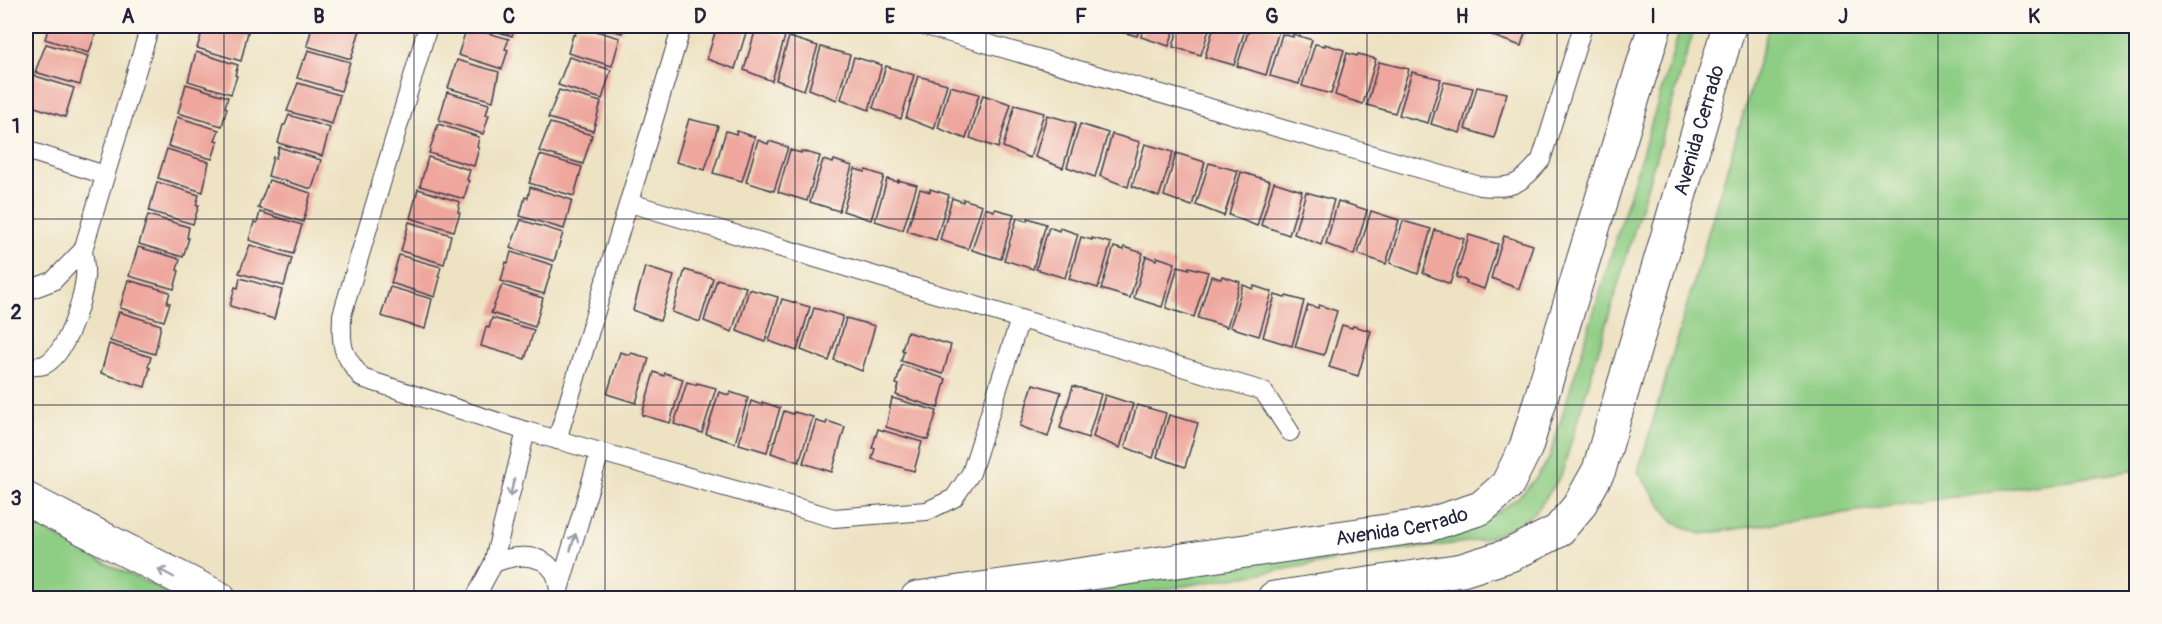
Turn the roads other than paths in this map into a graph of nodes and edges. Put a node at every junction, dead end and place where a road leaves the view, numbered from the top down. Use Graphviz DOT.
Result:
graph roads {
  1 [pos="150,26"];
  2 [pos="428,26"];
  3 [pos="682,26"];
  4 [pos="926,26"];
  5 [pos="1583,26"];
  6 [pos="1655,26"];
  7 [pos="1729,26"];
  8 [pos="26,150"];
  9 [pos="105,175"];
  10 [pos="630,203"];
  11 [pos="83,250"];
  12 [pos="26,291"];
  13 [pos="1020,319"];
  14 [pos="26,366"];
  15 [pos="526,431"];
  16 [pos="1290,432"];
  17 [pos="557,440"];
  18 [pos="600,452"];
  19 [pos="26,499"];
  20 [pos="493,564"];
  21 [pos="560,594"];
  22 [pos="219,598"];
  23 [pos="475,598"];
  24 [pos="917,598"];
  25 [pos="1274,598"];
  1 -- 9 [label="lane"];
  2 -- 15 [label="lane"];
  3 -- 10 [label="lane"];
  4 -- 5 [label="lane"];
  6 -- 24 [label="street, Avenida Cerrado"];
  7 -- 25 [label="street, Avenida Cerrado"];
  8 -- 9 [label="lane"];
  9 -- 11 [label="lane"];
  10 -- 13 [label="lane"];
  10 -- 17 [label="lane"];
  11 -- 12 [label="lane"];
  11 -- 14 [label="lane"];
  13 -- 16 [label="lane"];
  13 -- 18 [label="lane"];
  15 -- 17 [label="lane"];
  15 -- 20 [label="lane, one-way"];
  17 -- 18 [label="lane"];
  21 -- 18 [label="lane, one-way"];
  22 -- 19 [label="street, one-way"];
  20 -- 21 [label="lane"];
  20 -- 23 [label="lane"];
}
